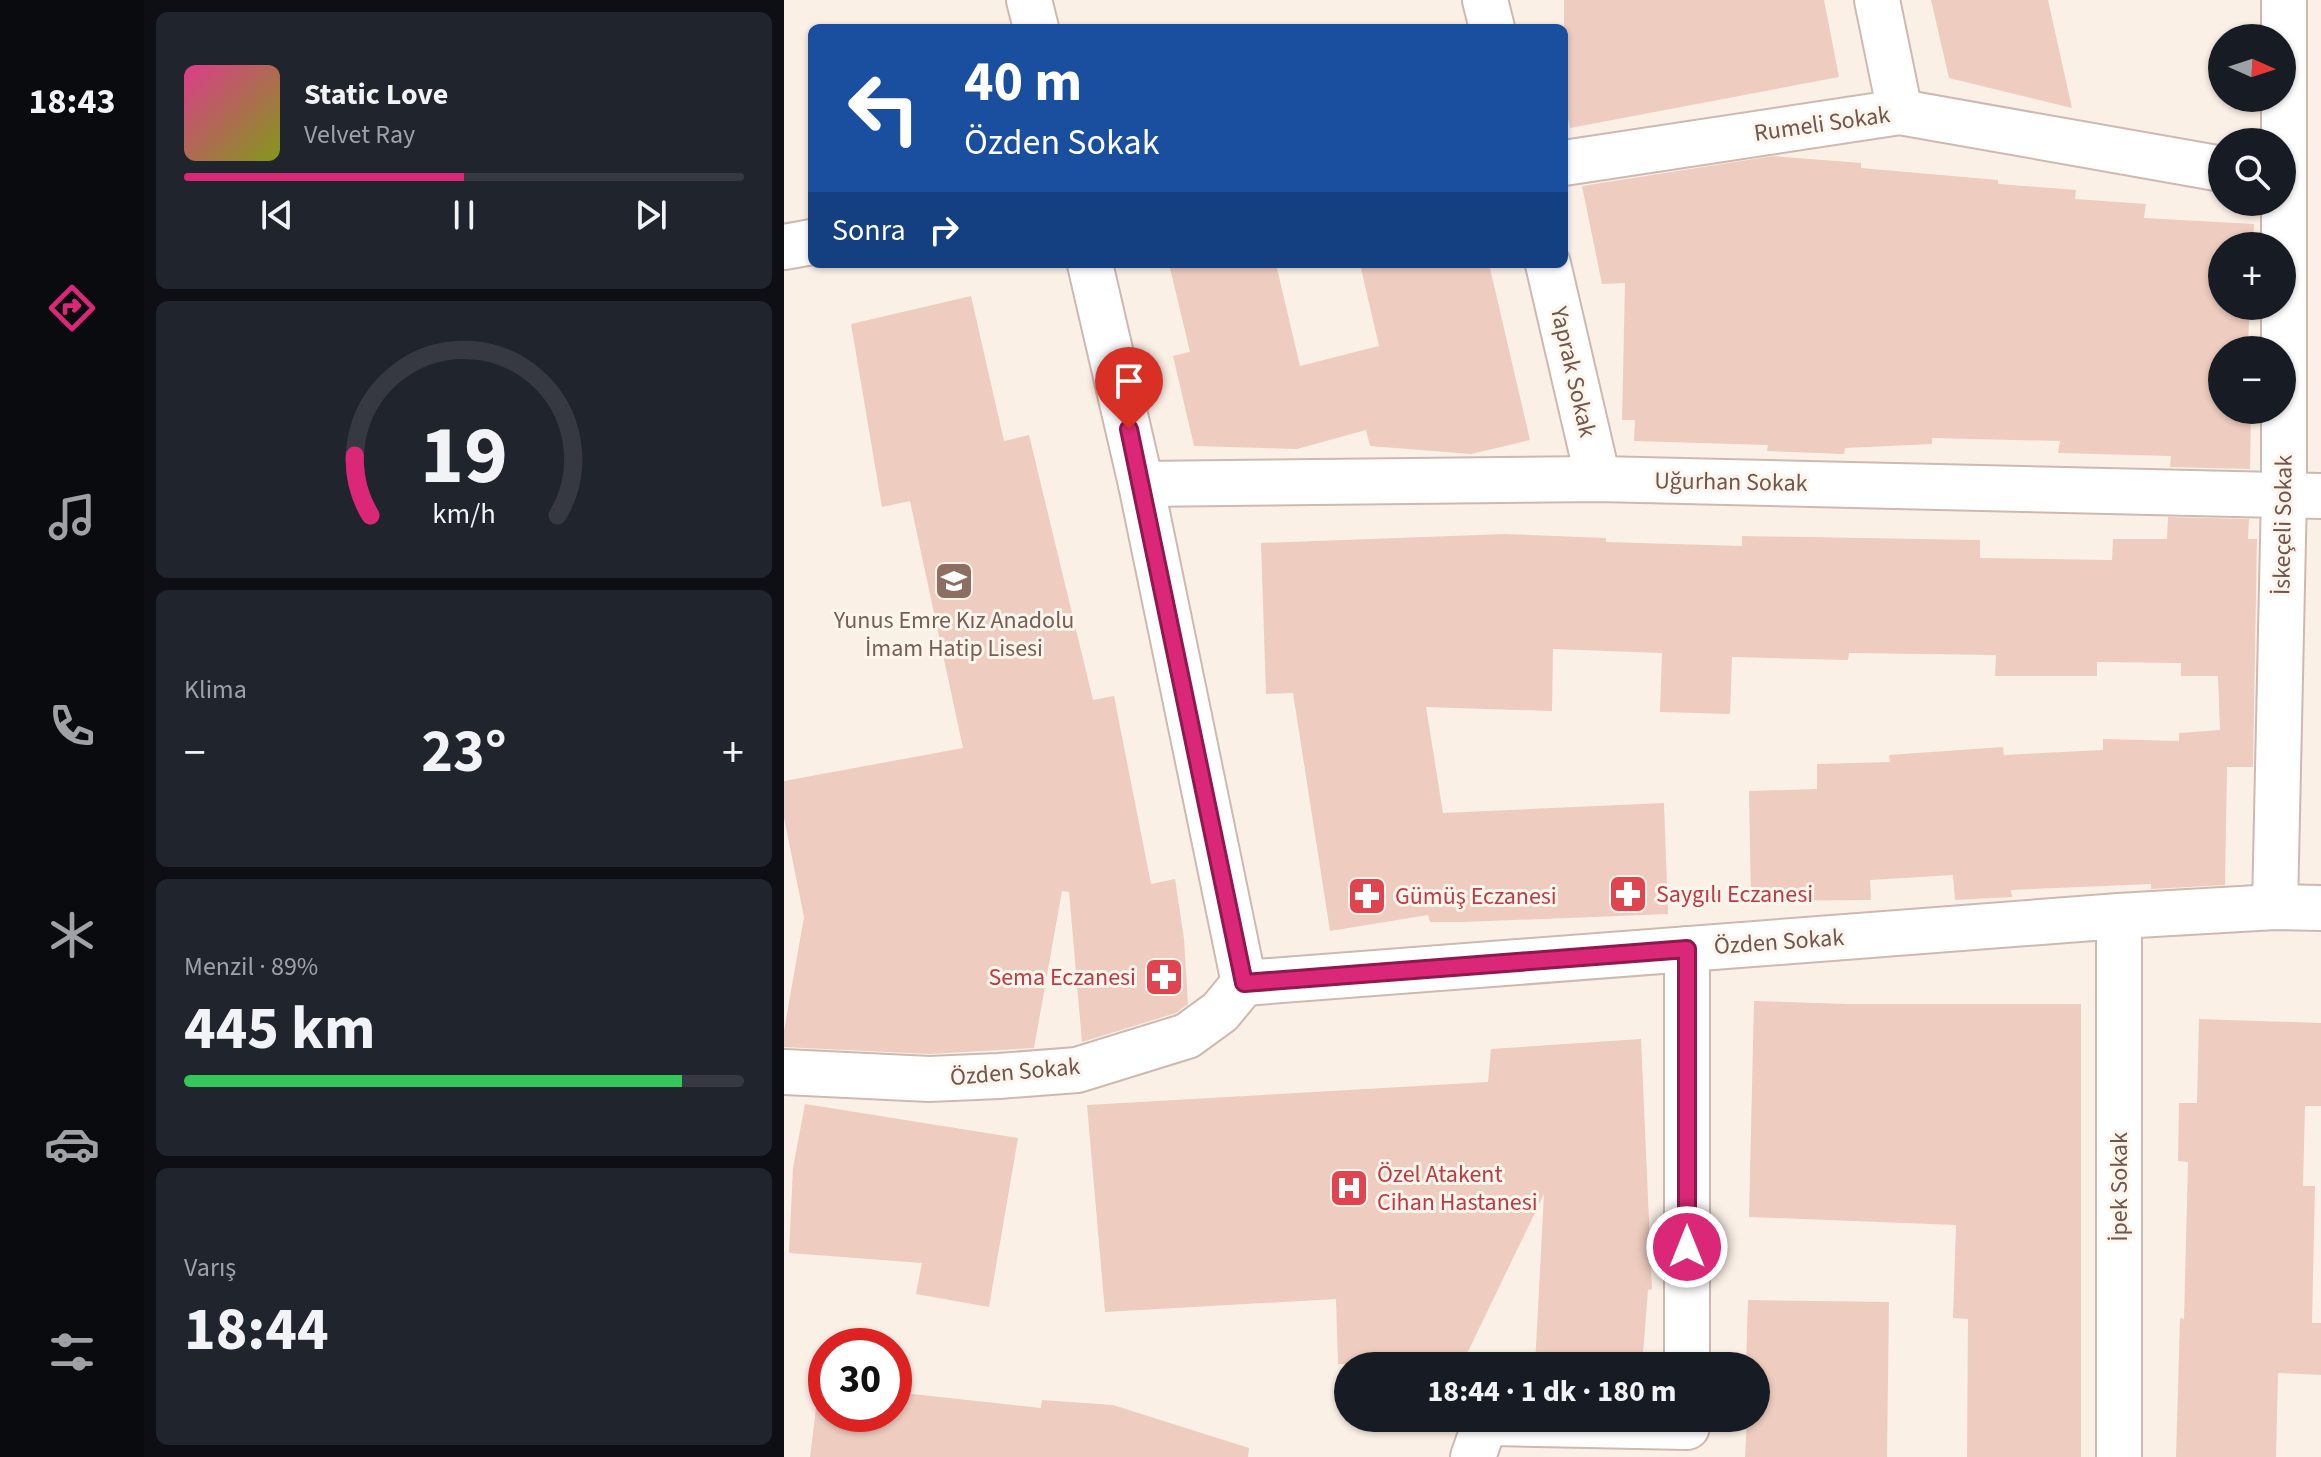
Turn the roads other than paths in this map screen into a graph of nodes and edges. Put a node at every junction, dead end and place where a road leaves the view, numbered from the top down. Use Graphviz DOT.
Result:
graph roads {
  1 [pos="1029,0"];
  2 [pos="1485,0"];
  3 [pos="1877,0"];
  4 [pos="2284,0"];
  5 [pos="1035,24"];
  6 [pos="1491,24"];
  7 [pos="1900,112"];
  8 [pos="2292,128"];
  9 [pos="1568,162"];
  10 [pos="2208,167"];
  11 [pos="2296,183"];
  12 [pos="808,243"];
  13 [pos="784,247"];
  14 [pos="1091,268"];
  15 [pos="1549,268"];
  16 [pos="1598,479"];
  17 [pos="1141,484"];
  18 [pos="2303,495"];
  19 [pos="2275,907"];
  20 [pos="2321,908"];
  21 [pos="2119,916"];
  22 [pos="1687,949"];
  23 [pos="1244,983"];
  24 [pos="784,1072"];
  25 [pos="1687,1352"];
  26 [pos="1687,1434"];
  27 [pos="1473,1457"];
  28 [pos="2119,1457"];
  1 -- 5 [label="street"];
  2 -- 6 [label="street"];
  3 -- 7 [label="street"];
  4 -- 8 [label="street, İskeçeli Sokak"];
  7 -- 9 [label="street, Rumeli Sokak"];
  7 -- 10 [label="street, Rumeli Sokak"];
  11 -- 18 [label="street, İskeçeli Sokak"];
  12 -- 13 [label="street"];
  14 -- 17 [label="street"];
  15 -- 16 [label="street, Yaprak Sokak"];
  16 -- 17 [label="street, Uğurhan Sokak"];
  16 -- 18 [label="street, Uğurhan Sokak"];
  17 -- 23 [label="street"];
  18 -- 19 [label="street, İskeçeli Sokak"];
  19 -- 20 [label="street, Özden Sokak"];
  19 -- 21 [label="street, Özden Sokak"];
  21 -- 22 [label="street, Özden Sokak"];
  21 -- 28 [label="street, İpek Sokak"];
  22 -- 23 [label="street, Özden Sokak"];
  22 -- 25 [label="street"];
  23 -- 24 [label="street, Özden Sokak"];
  26 -- 27 [label="street"];
}
